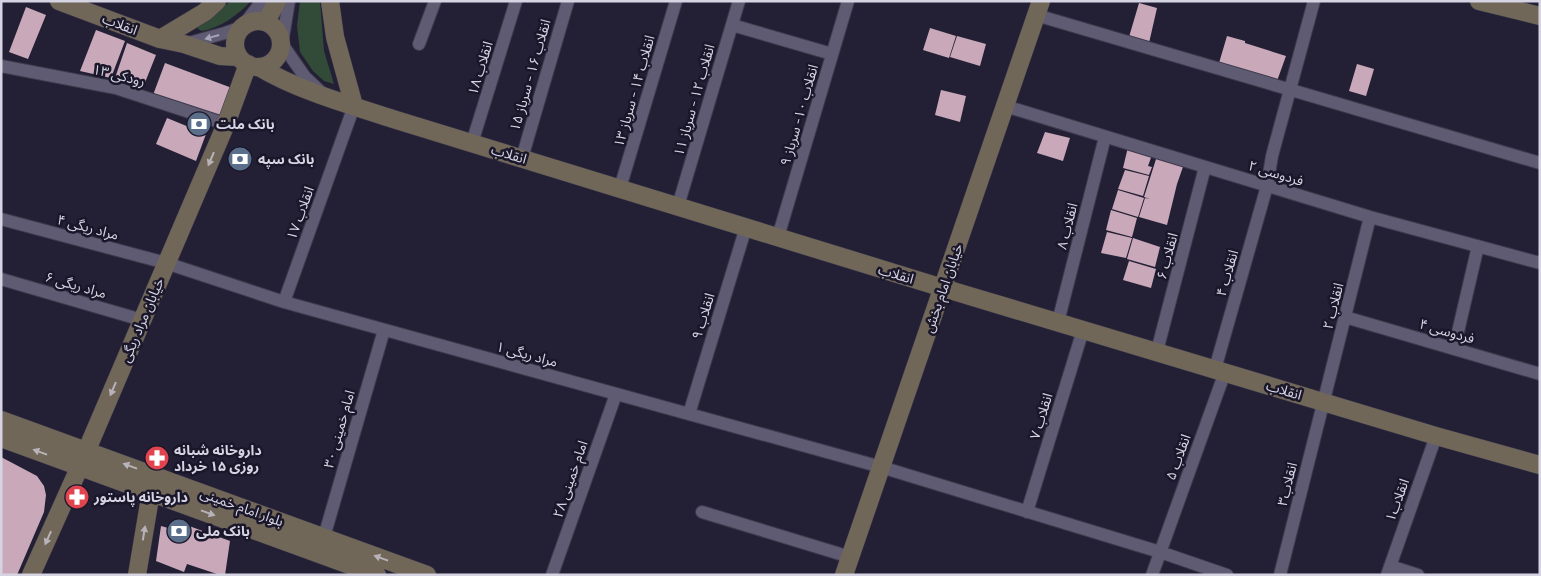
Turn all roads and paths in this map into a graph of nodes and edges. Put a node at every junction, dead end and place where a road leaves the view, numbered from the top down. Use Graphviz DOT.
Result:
graph roads {
  1 [pos="59,1"];
  2 [pos="217,1"];
  3 [pos="262,1"];
  4 [pos="277,1"];
  5 [pos="290,1"];
  6 [pos="330,1"];
  7 [pos="435,1"];
  8 [pos="516,1"];
  9 [pos="568,1"];
  10 [pos="676,1"];
  11 [pos="738,1"];
  12 [pos="848,1"];
  13 [pos="1314,1"];
  14 [pos="1479,1"];
  15 [pos="1038,8"];
  16 [pos="1540,16"];
  17 [pos="266,22"];
  18 [pos="732,25"];
  19 [pos="242,27"];
  20 [pos="160,39"];
  21 [pos="184,44"];
  22 [pos="282,44"];
  23 [pos="420,44"];
  24 [pos="832,54"];
  25 [pos="249,63"];
  26 [pos="1,66"];
  27 [pos="1290,90"];
  28 [pos="325,96"];
  29 [pos="354,106"];
  30 [pos="1005,106"];
  31 [pos="226,124"];
  32 [pos="1105,137"];
  33 [pos="472,143"];
  34 [pos="522,158"];
  35 [pos="1540,163"];
  36 [pos="1206,167"];
  37 [pos="1267,186"];
  38 [pos="620,188"];
  39 [pos="678,206"];
  40 [pos="1370,217"];
  41 [pos="1,220"];
  42 [pos="746,227"];
  43 [pos="778,237"];
  44 [pos="1478,246"];
  45 [pos="166,263"];
  46 [pos="1540,263"];
  47 [pos="1,279"];
  48 [pos="943,288"];
  49 [pos="284,302"];
  50 [pos="1345,318"];
  51 [pos="142,320"];
  52 [pos="1058,322"];
  53 [pos="384,330"];
  54 [pos="1083,330"];
  55 [pos="1454,349"];
  56 [pos="1157,352"];
  57 [pos="1220,370"];
  58 [pos="1540,374"];
  59 [pos="616,394"];
  60 [pos="1324,401"];
  61 [pos="689,414"];
  62 [pos="1,420"];
  63 [pos="1436,436"];
  64 [pos="1,438"];
  65 [pos="83,458"];
  66 [pos="1540,465"];
  67 [pos="881,467"];
  68 [pos="151,492"];
  69 [pos="702,512"];
  70 [pos="1027,512"];
  71 [pos="324,537"];
  72 [pos="1160,552"];
  73 [pos="850,557"];
  74 [pos="1388,571"];
  75 [pos="31,575"];
  76 [pos="137,575"];
  77 [pos="377,575"];
  78 [pos="427,575"];
  79 [pos="552,575"];
  80 [pos="844,575"];
  81 [pos="1152,575"];
  82 [pos="1227,575"];
  83 [pos="1280,575"];
  84 [pos="1418,575"];
  1 -- 20 [label="street, انقلاب"];
  2 -- 20 [label="street"];
  3 -- 19 [label="street"];
  4 -- 17 [label="street"];
  5 -- 22 [label="street"];
  6 -- 29 [label="street"];
  7 -- 23 [label="street"];
  8 -- 33 [label="street, انقلاب ۱۸"];
  9 -- 34 [label="street, انقلاب ۱۶ - سرباز ۱۵"];
  10 -- 38 [label="street, انقلاب ۱۴ - سرباز ۱۳"];
  11 -- 18 [label="street, انقلاب ۱۲ - سرباز ۱۱"];
  12 -- 24 [label="street, انقلاب ۱۰- سرباز ۹"];
  13 -- 27 [label="street, انقلاب ۴"];
  14 -- 16 [label="street"];
  15 -- 27 [label="street"];
  15 -- 30 [label="street, خیابان امام بخش"];
  17 -- 19 [label="street"];
  17 -- 22 [label="street"];
  18 -- 24 [label="street"];
  18 -- 39 [label="street, انقلاب ۱۲ - سرباز ۱۱"];
  19 -- 21 [label="street, one-way"];
  19 -- 25 [label="street"];
  20 -- 21 [label="street, انقلاب"];
  21 -- 25 [label="street, انقلاب"];
  22 -- 25 [label="street"];
  22 -- 28 [label="street"];
  24 -- 43 [label="street, انقلاب ۱۰- سرباز ۹"];
  25 -- 28 [label="street, انقلاب"];
  25 -- 31 [label="street, خیابان مراد ریگی"];
  26 -- 31 [label="street, رودکی ۱۳"];
  27 -- 35 [label="street"];
  27 -- 37 [label="street, انقلاب ۴"];
  28 -- 29 [label="street, انقلاب"];
  29 -- 33 [label="street, انقلاب"];
  29 -- 49 [label="street, انقلاب ۱۷"];
  30 -- 32 [label="street, فردوسی ۲"];
  30 -- 48 [label="street, خیابان امام بخش"];
  31 -- 45 [label="street, خیابان مراد ریگی, one-way"];
  32 -- 36 [label="street, فردوسی ۲"];
  32 -- 52 [label="street, انقلاب ۸"];
  33 -- 34 [label="street, انقلاب"];
  34 -- 38 [label="street, انقلاب"];
  36 -- 37 [label="street, فردوسی ۲"];
  36 -- 56 [label="street, انقلاب ۶"];
  37 -- 40 [label="street, فردوسی ۲"];
  37 -- 57 [label="street, انقلاب ۴"];
  38 -- 39 [label="street, انقلاب"];
  39 -- 42 [label="street, انقلاب"];
  40 -- 44 [label="street, فردوسی ۲"];
  40 -- 50 [label="street, انقلاب ۲"];
  41 -- 45 [label="street, مراد ریگی ۴"];
  42 -- 43 [label="street, انقلاب"];
  42 -- 61 [label="street, انقلاب ۹"];
  43 -- 48 [label="street, انقلاب"];
  44 -- 46 [label="street, فردوسی ۲"];
  44 -- 55 [label="street"];
  45 -- 49 [label="street, مراد ریگی ۱"];
  45 -- 51 [label="street, خیابان مراد ریگی"];
  47 -- 51 [label="street, مراد ریگی ۶"];
  48 -- 52 [label="street, انقلاب"];
  48 -- 67 [label="street, خیابان امام بخش"];
  49 -- 53 [label="street, مراد ریگی ۱"];
  50 -- 55 [label="street, فردوسی ۴"];
  50 -- 60 [label="street, انقلاب ۲"];
  51 -- 65 [label="street, خیابان مراد ریگی, one-way"];
  52 -- 54 [label="street, انقلاب"];
  53 -- 59 [label="street, مراد ریگی ۱"];
  53 -- 71 [label="street, امام خمینی ۳۰"];
  54 -- 56 [label="street, انقلاب"];
  54 -- 70 [label="street, انقلاب ۷"];
  55 -- 58 [label="street, فردوسی ۴"];
  56 -- 57 [label="street, انقلاب"];
  57 -- 60 [label="street, انقلاب"];
  57 -- 72 [label="street, انقلاب ۵"];
  59 -- 61 [label="street, مراد ریگی ۱"];
  59 -- 79 [label="street, امام خمینی ۲۸"];
  60 -- 63 [label="street, انقلاب"];
  60 -- 83 [label="street, انقلاب۳"];
  61 -- 67 [label="street, مراد ریگی ۱"];
  62 -- 65 [label="street, بلوار امام خمینی"];
  63 -- 66 [label="street, انقلاب"];
  63 -- 74 [label="street, انقلاب۱"];
  65 -- 64 [label="street, بلوار امام خمینی, one-way"];
  65 -- 68 [label="street, بلوار امام خمینی"];
  71 -- 65 [label="street, بلوار امام خمینی, one-way"];
  65 -- 75 [label="street, خیابان مراد ریگی, one-way"];
  67 -- 70 [label="street, مراد ریگی ۱"];
  67 -- 73 [label="street, خیابان امام بخش"];
  76 -- 68 [label="street, one-way"];
  68 -- 77 [label="street, بلوار امام خمینی, one-way"];
  69 -- 73 [label="street"];
  70 -- 72 [label="street, مراد ریگی ۱"];
  78 -- 71 [label="street, بلوار امام خمینی, one-way"];
  72 -- 81 [label="street, انقلاب ۵"];
  72 -- 82 [label="street, مراد ریگی ۱"];
  73 -- 80 [label="street, خیابان امام بخش"];
  74 -- 84 [label="street"];
}
